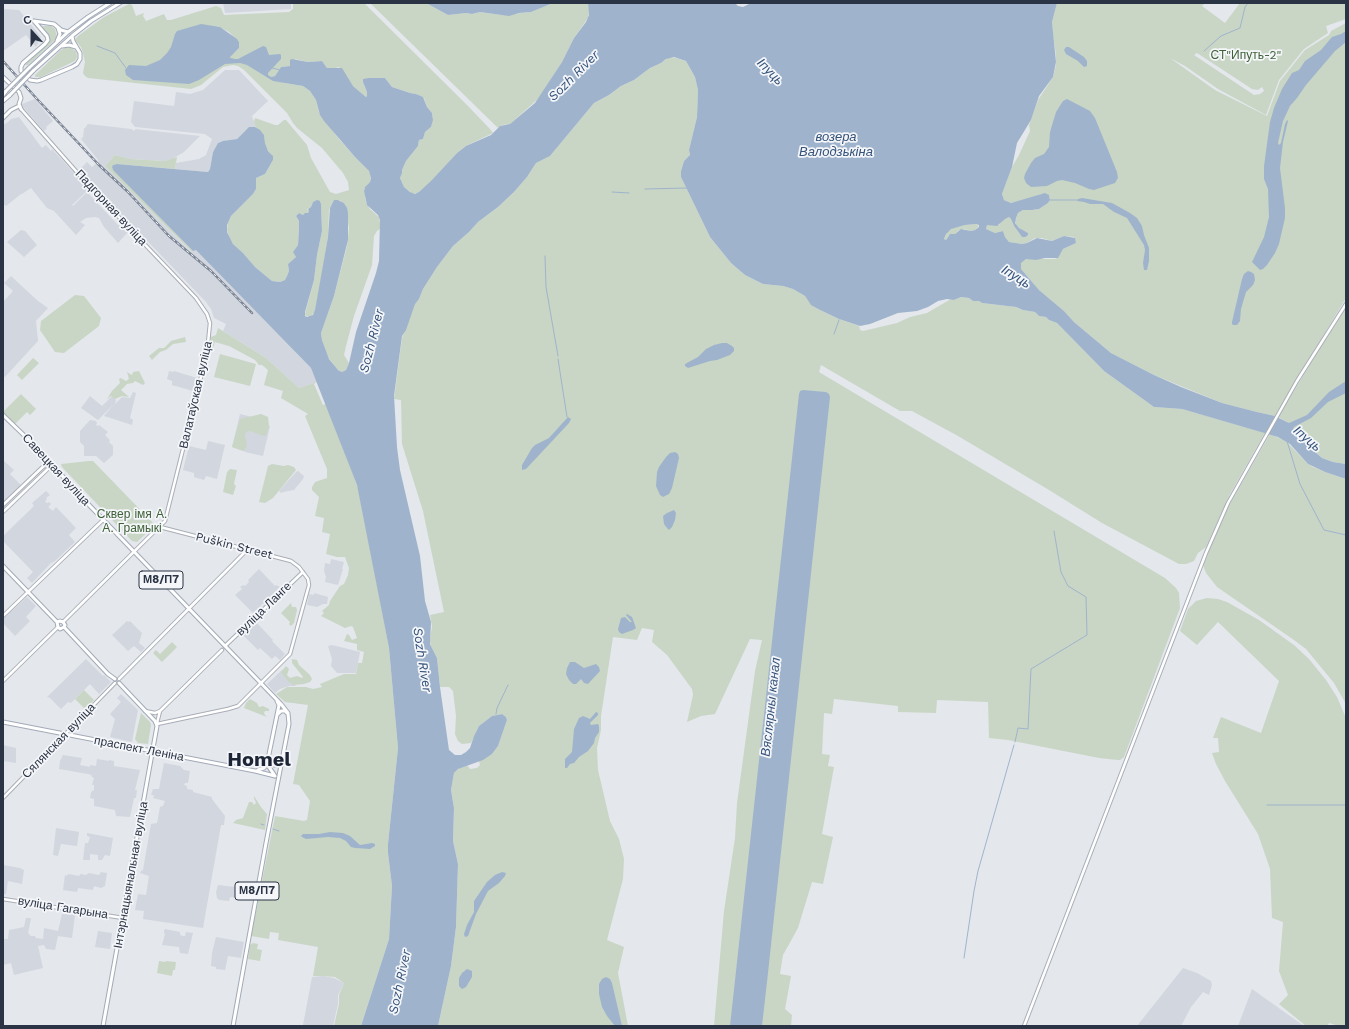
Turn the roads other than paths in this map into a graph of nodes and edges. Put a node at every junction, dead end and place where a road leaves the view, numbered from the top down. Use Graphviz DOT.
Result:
graph roads {
  1 [pos="110,3"];
  2 [pos="120,3"];
  3 [pos="58,28"];
  4 [pos="68,32"];
  5 [pos="72,36"];
  6 [pos="56,43"];
  7 [pos="60,46"];
  8 [pos="77,48"];
  9 [pos="3,77"];
  10 [pos="3,95"];
  11 [pos="3,102"];
  12 [pos="20,108"];
  13 [pos="3,118"];
  14 [pos="1346,304"];
  15 [pos="202,305"];
  16 [pos="3,415"];
  17 [pos="49,461"];
  18 [pos="44,465"];
  19 [pos="52,465"];
  20 [pos="47,469"];
  21 [pos="4,505"];
  22 [pos="8,507"];
  23 [pos="3,512"];
  24 [pos="166,518"];
  25 [pos="103,520"];
  26 [pos="160,527"];
  27 [pos="169,529"];
  28 [pos="247,549"];
  29 [pos="134,552"];
  30 [pos="3,566"];
  31 [pos="303,572"];
  32 [pos="28,592"];
  33 [pos="189,609"];
  34 [pos="3,616"];
  35 [pos="57,622"];
  36 [pos="63,622"];
  37 [pos="58,627"];
  38 [pos="64,627"];
  39 [pos="224,648"];
  40 [pos="3,681"];
  41 [pos="117,681"];
  42 [pos="261,684"];
  43 [pos="275,698"];
  44 [pos="145,710"];
  45 [pos="160,711"];
  46 [pos="155,713"];
  47 [pos="288,713"];
  48 [pos="277,714"];
  49 [pos="3,722"];
  50 [pos="156,722"];
  51 [pos="66,734"];
  52 [pos="153,751"];
  53 [pos="269,757"];
  54 [pos="282,760"];
  55 [pos="268,764"];
  56 [pos="255,770"];
  57 [pos="280,770"];
  58 [pos="272,771"];
  59 [pos="262,772"];
  60 [pos="275,776"];
  61 [pos="278,780"];
  62 [pos="3,798"];
  63 [pos="3,899"];
  64 [pos="123,918"];
  65 [pos="103,1026"];
  66 [pos="233,1026"];
  67 [pos="1024,1026"];
  1 -- 4 [label="main road"];
  2 -- 5 [label="main road"];
  3 -- 4 [label="main road"];
  3 -- 6 [label="main road"];
  3 -- 8 [label="main road"];
  4 -- 6 [label="main road"];
  5 -- 7 [label="main road"];
  5 -- 8 [label="main road"];
  6 -- 10 [label="main road, bridge"];
  7 -- 8 [label="main road"];
  7 -- 11 [label="main road, bridge"];
  9 -- 12 [label="main road"];
  12 -- 13 [label="main road"];
  12 -- 15 [label="street, Падгорная вуліца"];
  14 -- 67 [label="street"];
  15 -- 24 [label="street, Валатаўская вуліца"];
  16 -- 17 [label="main road, Савецкая вуліца / М8/П7"];
  17 -- 18 [label="street"];
  17 -- 19 [label="main road, Савецкая вуліца / М8/П7"];
  18 -- 20 [label="street"];
  18 -- 21 [label="street"];
  19 -- 20 [label="street"];
  19 -- 25 [label="main road, Савецкая вуліца / М8/П7"];
  20 -- 22 [label="street"];
  21 -- 22 [label="street"];
  22 -- 23 [label="street"];
  24 -- 26 [label="street, Валатаўская вуліца"];
  24 -- 27 [label="street"];
  25 -- 29 [label="main road, Савецкая вуліца / М8/П7"];
  25 -- 32 [label="street"];
  26 -- 27 [label="street, Puškin Street"];
  26 -- 29 [label="street, Валатаўская вуліца"];
  27 -- 28 [label="street, Puškin Street"];
  28 -- 31 [label="street, Puškin Street"];
  28 -- 33 [label="street, Сялянская вуліца"];
  29 -- 33 [label="main road, Савецкая вуліца / М8/П7"];
  29 -- 36 [label="street, Валатаўская вуліца"];
  30 -- 32 [label="main road"];
  31 -- 39 [label="street, вуліца Ланге"];
  31 -- 42 [label="street"];
  32 -- 34 [label="street"];
  32 -- 35 [label="main road"];
  33 -- 39 [label="main road, Савецкая вуліца / М8/П7"];
  33 -- 41 [label="street, Сялянская вуліца"];
  35 -- 36 [label="main road"];
  35 -- 37 [label="main road"];
  36 -- 38 [label="main road"];
  37 -- 38 [label="main road"];
  37 -- 40 [label="street"];
  38 -- 41 [label="main road"];
  39 -- 42 [label="main road, М8/П7"];
  39 -- 45 [label="street, вуліца Ланге"];
  41 -- 44 [label="main road"];
  41 -- 51 [label="street, Сялянская вуліца"];
  42 -- 43 [label="main road, М8/П7"];
  42 -- 50 [label="street"];
  43 -- 47 [label="main road, М8/П7"];
  43 -- 48 [label="main road"];
  44 -- 46 [label="street"];
  44 -- 50 [label="main road"];
  45 -- 46 [label="street"];
  45 -- 50 [label="street"];
  46 -- 50 [label="street"];
  47 -- 48 [label="main road"];
  47 -- 54 [label="main road, М8/П7"];
  48 -- 53 [label="main road"];
  49 -- 51 [label="main road, праспект Леніна"];
  50 -- 52 [label="main road, Інтэрнацыянальная вуліца"];
  51 -- 52 [label="main road, праспект Леніна"];
  51 -- 62 [label="street, Сялянская вуліца"];
  52 -- 56 [label="main road, праспект Леніна"];
  52 -- 64 [label="main road, Інтэрнацыянальная вуліца"];
  53 -- 54 [label="main road"];
  53 -- 55 [label="main road"];
  54 -- 57 [label="main road, М8/П7"];
  55 -- 56 [label="main road"];
  55 -- 58 [label="main road"];
  56 -- 59 [label="main road, праспект Леніна"];
  57 -- 58 [label="main road"];
  57 -- 61 [label="main road, М8/П7"];
  58 -- 59 [label="main road"];
  58 -- 60 [label="main road"];
  59 -- 60 [label="main road, праспект Леніна"];
  60 -- 61 [label="main road"];
  61 -- 66 [label="main road, М8/П7"];
  63 -- 64 [label="street, вуліца Гагарына"];
  64 -- 65 [label="main road, Інтэрнацыянальная вуліца"];
}
